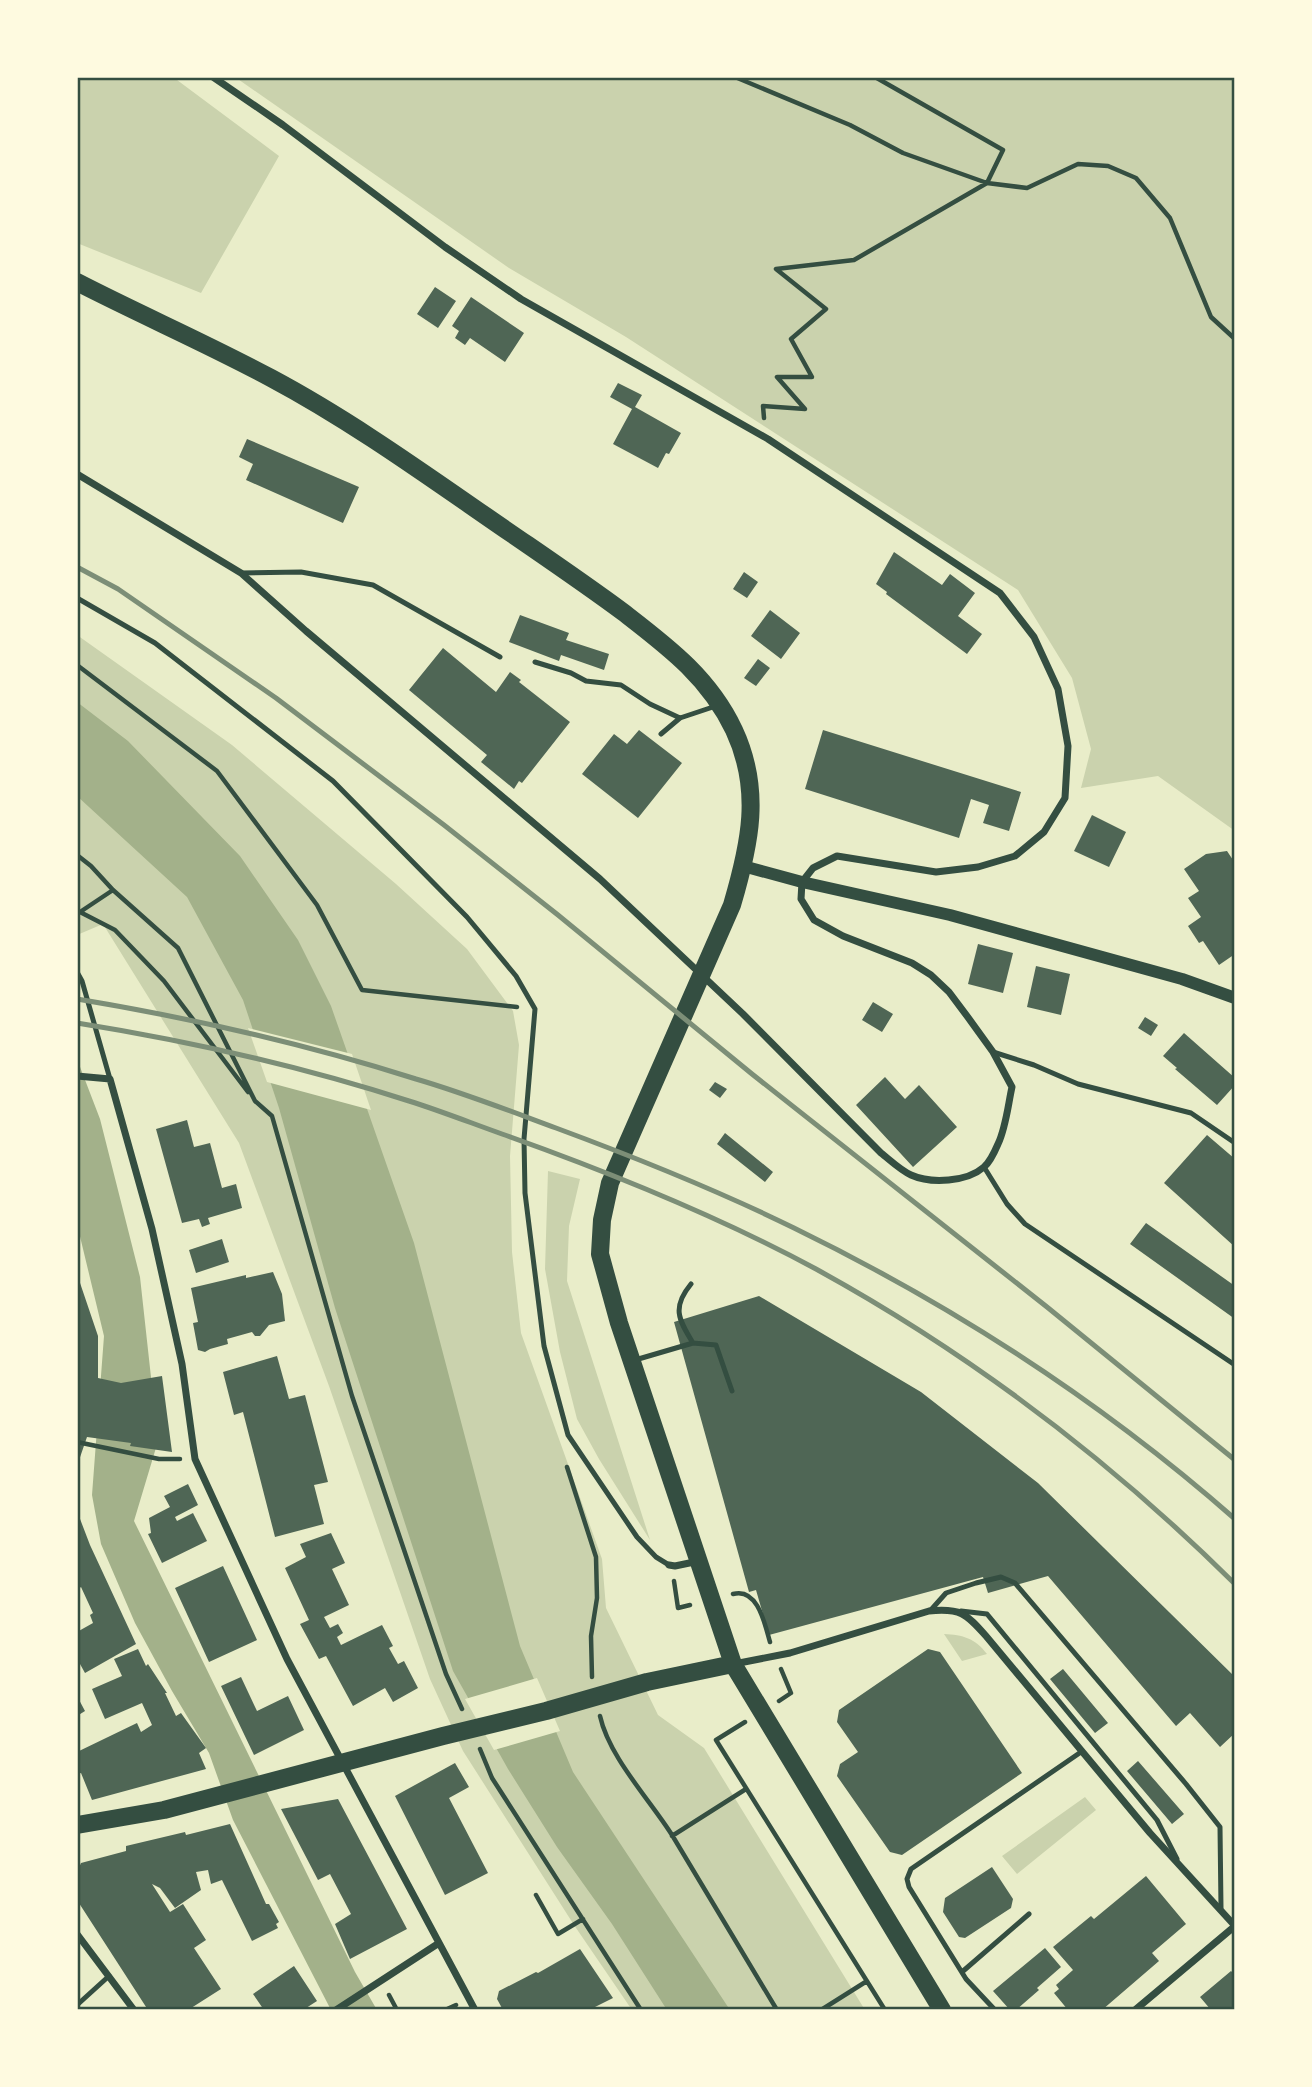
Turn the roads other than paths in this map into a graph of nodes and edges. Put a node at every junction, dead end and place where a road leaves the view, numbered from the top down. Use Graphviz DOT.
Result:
graph roads {
  1 [pos="213,77"];
  2 [pos="77,282"];
  3 [pos="77,474"];
  4 [pos="241,573"];
  5 [pos="77,598"];
  6 [pos="500,657"];
  7 [pos="535,662"];
  8 [pos="719,705"];
  9 [pos="680,718"];
  10 [pos="661,734"];
  11 [pos="743,866"];
  12 [pos="802,882"];
  13 [pos="77,972"];
  14 [pos="1235,998"];
  15 [pos="993,1052"];
  16 [pos="77,1076"];
  17 [pos="110,1079"];
  18 [pos="1235,1143"];
  19 [pos="984,1167"];
  20 [pos="691,1284"];
  21 [pos="692,1343"];
  22 [pos="632,1361"];
  23 [pos="1235,1365"];
  24 [pos="732,1391"];
  25 [pos="699,1561"];
  26 [pos="669,1565"];
  27 [pos="929,1611"];
  28 [pos="957,1611"];
  29 [pos="733,1664"];
  30 [pos="1081,1752"];
  31 [pos="343,1763"];
  32 [pos="77,1825"];
  33 [pos="1178,1862"];
  34 [pos="1221,1908"];
  35 [pos="1029,1914"];
  36 [pos="1235,1926"];
  37 [pos="77,1934"];
  38 [pos="439,1943"];
  39 [pos="962,1972"];
  40 [pos="109,1976"];
  41 [pos="77,2005"];
  42 [pos="134,2010"];
  43 [pos="336,2010"];
  44 [pos="475,2010"];
  45 [pos="942,2010"];
  46 [pos="995,2010"];
  47 [pos="1135,2010"];
  1 -- 12 [label="street"];
  2 -- 8 [label="main road"];
  3 -- 4 [label="street"];
  4 -- 6 [label="lane"];
  4 -- 19 [label="street"];
  5 -- 26 [label="lane"];
  7 -- 9 [label="lane"];
  8 -- 9 [label="lane"];
  8 -- 11 [label="main road"];
  9 -- 10 [label="lane"];
  11 -- 12 [label="street"];
  11 -- 22 [label="main road"];
  12 -- 14 [label="street"];
  12 -- 15 [label="street"];
  13 -- 17 [label="lane"];
  15 -- 18 [label="lane"];
  15 -- 19 [label="street"];
  16 -- 17 [label="street"];
  17 -- 31 [label="street"];
  19 -- 23 [label="lane"];
  20 -- 21 [label="lane"];
  21 -- 22 [label="lane"];
  21 -- 24 [label="lane"];
  22 -- 25 [label="main road"];
  25 -- 26 [label="street"];
  25 -- 29 [label="main road"];
  27 -- 28 [label="street"];
  27 -- 29 [label="street"];
  27 -- 34 [label="lane"];
  28 -- 30 [label="street"];
  28 -- 33 [label="lane"];
  29 -- 31 [label="main road"];
  29 -- 45 [label="main road"];
  30 -- 33 [label="street"];
  30 -- 39 [label="lane"];
  31 -- 32 [label="main road"];
  31 -- 38 [label="street"];
  33 -- 34 [label="street"];
  34 -- 36 [label="street"];
  35 -- 39 [label="lane"];
  36 -- 47 [label="street"];
  37 -- 40 [label="street"];
  38 -- 43 [label="street"];
  38 -- 44 [label="street"];
  39 -- 46 [label="lane"];
  40 -- 41 [label="lane"];
  40 -- 42 [label="street"];
}
